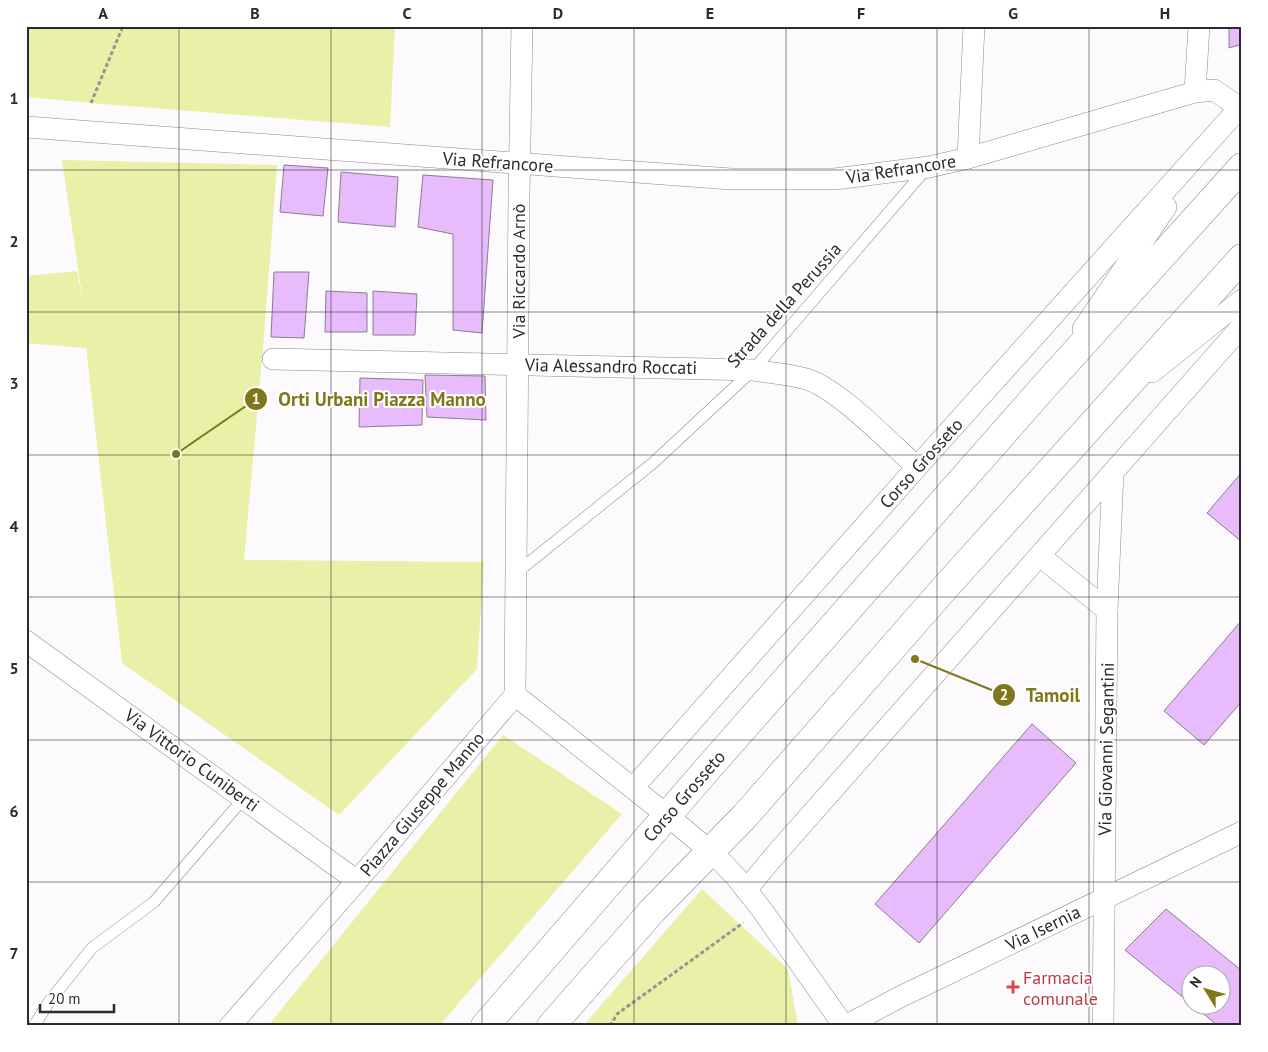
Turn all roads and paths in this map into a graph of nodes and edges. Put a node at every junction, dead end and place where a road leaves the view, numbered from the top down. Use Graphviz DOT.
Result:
graph roads {
  1 [pos="123,26"];
  2 [pos="522,26"];
  3 [pos="974,26"];
  4 [pos="1198,26"];
  5 [pos="1195,92"];
  6 [pos="91,103"];
  7 [pos="1241,106"];
  8 [pos="26,127"];
  9 [pos="1210,140"];
  10 [pos="968,158"];
  11 [pos="519,164"];
  12 [pos="929,166"];
  13 [pos="1242,167"];
  14 [pos="1242,258"];
  15 [pos="1242,300"];
  16 [pos="1242,326"];
  17 [pos="273,359"];
  18 [pos="518,364"];
  19 [pos="752,370"];
  20 [pos="1043,388"];
  21 [pos="1110,404"];
  22 [pos="917,468"];
  23 [pos="1114,472"];
  24 [pos="1040,556"];
  25 [pos="516,572"];
  26 [pos="1107,610"];
  27 [pos="26,641"];
  28 [pos="515,695"];
  29 [pos="633,788"];
  30 [pos="244,798"];
  31 [pos="668,816"];
  32 [pos="1242,832"];
  33 [pos="711,852"];
  34 [pos="357,881"];
  35 [pos="746,890"];
  36 [pos="1104,898"];
  37 [pos="762,910"];
  38 [pos="34,1026"];
  39 [pos="230,1026"];
  40 [pos="485,1026"];
  41 [pos="552,1026"];
  42 [pos="610,1026"];
  43 [pos="844,1026"];
  44 [pos="1103,1026"];
  1 -- 6 [label="path"];
  2 -- 11 [label="street, Via Riccardo Arnò"];
  3 -- 10 [label="street, Via Refrancore"];
  4 -- 5 [label="street"];
  5 -- 7 [label="street, Via Refrancore"];
  5 -- 10 [label="street, Via Refrancore"];
  7 -- 9 [label="street, Corso Grosseto"];
  8 -- 11 [label="street, Via Refrancore"];
  9 -- 20 [label="street, Corso Grosseto"];
  9 -- 22 [label="street, Corso Grosseto"];
  10 -- 12 [label="street, Via Refrancore"];
  11 -- 12 [label="street, Via Refrancore"];
  11 -- 18 [label="street, Via Riccardo Arnò"];
  12 -- 19 [label="lane, Strada della Perussia"];
  13 -- 20 [label="main road, Corso Grosseto"];
  14 -- 21 [label="main road"];
  15 -- 21 [label="street"];
  16 -- 23 [label="street"];
  17 -- 18 [label="street, Via Alessandro Roccati"];
  18 -- 19 [label="street, Via Alessandro Roccati"];
  18 -- 25 [label="street, Via Riccardo Arnò"];
  19 -- 22 [label="street, Via Alessandro Roccati"];
  19 -- 25 [label="lane, Strada della Perussia"];
  20 -- 31 [label="main road, Corso Grosseto"];
  21 -- 33 [label="main road"];
  22 -- 29 [label="street, Corso Grosseto"];
  23 -- 24 [label="street"];
  23 -- 26 [label="street, Via Giovanni Segantini"];
  24 -- 26 [label="street"];
  24 -- 35 [label="street"];
  25 -- 28 [label="street, Via Riccardo Arnò"];
  26 -- 36 [label="street, Via Giovanni Segantini"];
  27 -- 30 [label="street, Via Vittorio Cuniberti"];
  28 -- 29 [label="street"];
  28 -- 34 [label="street, Piazza Giuseppe Manno"];
  29 -- 31 [label="street, Via Isernia"];
  30 -- 34 [label="street, Via Vittorio Cuniberti"];
  30 -- 38 [label="lane"];
  31 -- 33 [label="street, Via Isernia"];
  31 -- 40 [label="main road, Corso Grosseto"];
  32 -- 36 [label="street, Via Isernia"];
  33 -- 35 [label="street, Via Isernia"];
  33 -- 41 [label="main road"];
  34 -- 39 [label="street, Piazza Giuseppe Manno"];
  35 -- 37 [label="street, Via Isernia"];
  36 -- 43 [label="street, Via Isernia"];
  36 -- 44 [label="street, Via Giovanni Segantini"];
  37 -- 42 [label="path"];
  37 -- 43 [label="street, Via Isernia"];
}
